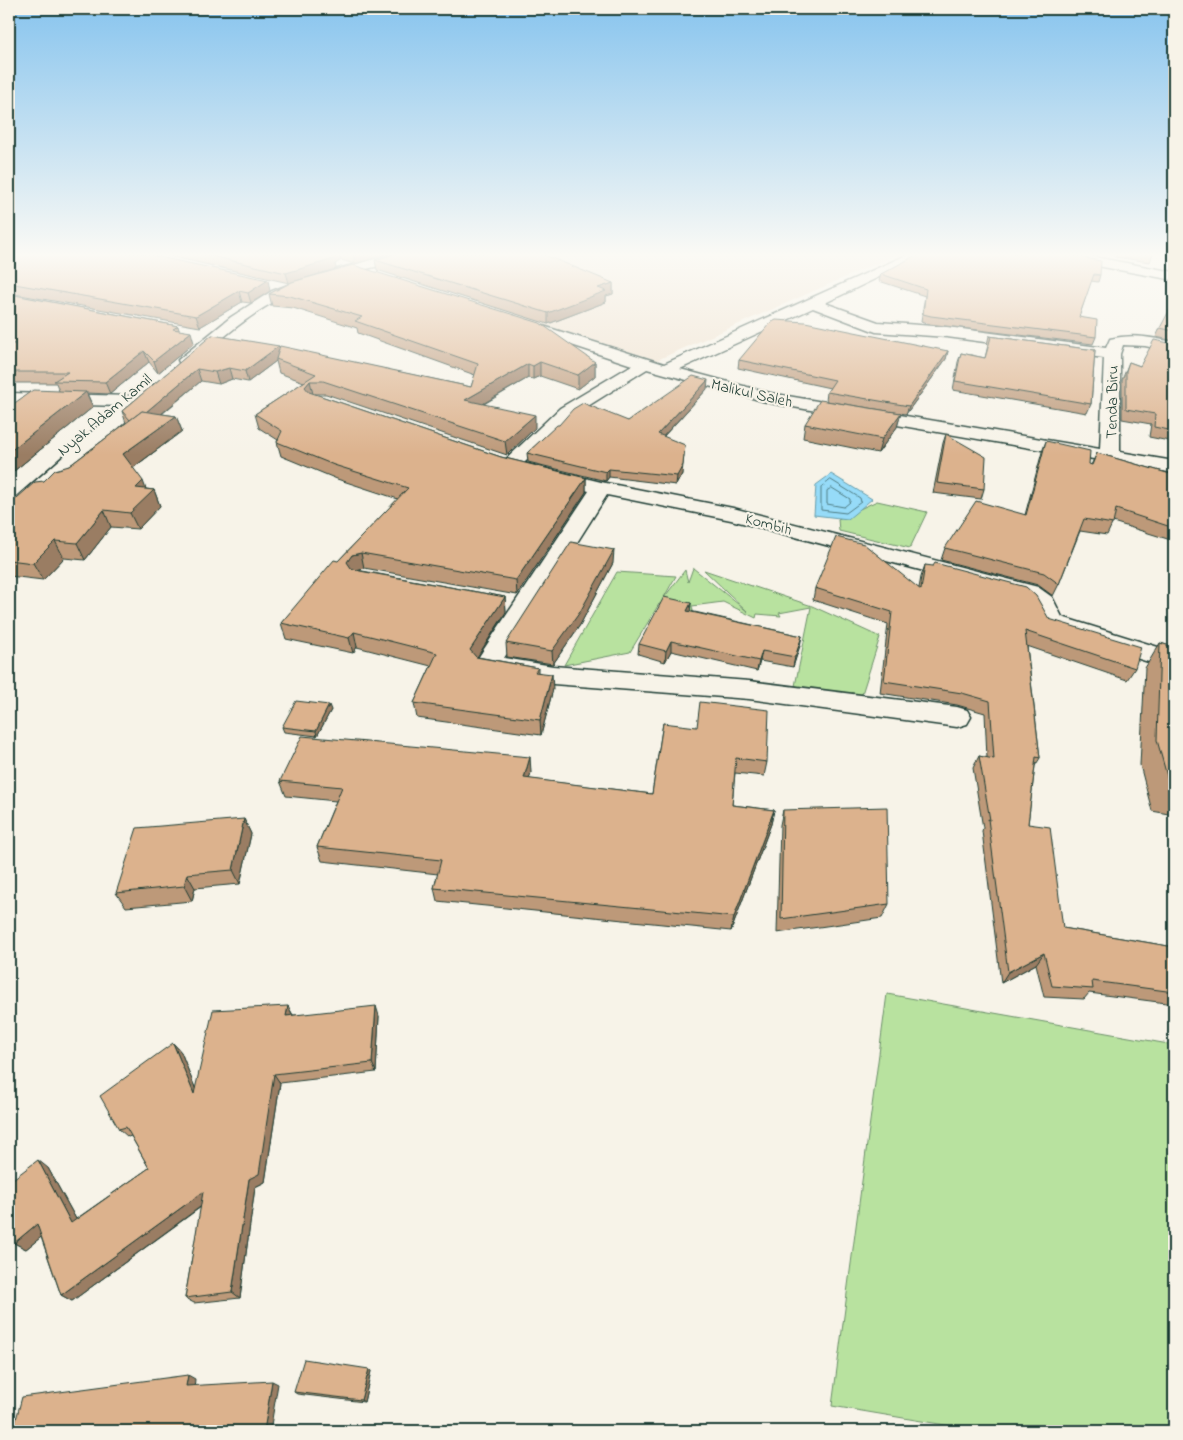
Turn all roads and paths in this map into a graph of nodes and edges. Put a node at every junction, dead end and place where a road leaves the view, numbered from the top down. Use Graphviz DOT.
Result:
graph roads {
  1 [pos="228,320"];
  2 [pos="232,320"];
  3 [pos="511,320"];
  4 [pos="769,320"];
  5 [pos="858,320"];
  6 [pos="1174,347"];
  7 [pos="1112,354"];
  8 [pos="656,366"];
  9 [pos="9,398"];
  10 [pos="118,401"];
  11 [pos="136,401"];
  12 [pos="1110,455"];
  13 [pos="1174,467"];
  14 [pos="601,488"];
  15 [pos="9,496"];
  16 [pos="9,515"];
  17 [pos="497,601"];
  18 [pos="526,606"];
  19 [pos="1174,661"];
  20 [pos="956,717"];
  1 -- 2 [label="street, Nyak Adam Kamil"];
  3 -- 8 [label="street, Malikul Saleh"];
  4 -- 8 [label="street, Kombih"];
  5 -- 7 [label="street, Tenda Biru"];
  6 -- 7 [label="street"];
  7 -- 12 [label="street, Tenda Biru"];
  8 -- 12 [label="street, Malikul Saleh"];
  8 -- 14 [label="street, Kombih"];
  9 -- 10 [label="street"];
  10 -- 11 [label="street"];
  10 -- 11 [label="street, Nyak Adam Kamil"];
  10 -- 15 [label="street, Nyak Adam Kamil"];
  11 -- 16 [label="street"];
  12 -- 13 [label="street, Malikul Saleh"];
  14 -- 18 [label="street"];
  14 -- 19 [label="street, Kombih"];
  17 -- 18 [label="street"];
  18 -- 20 [label="street"];
}
